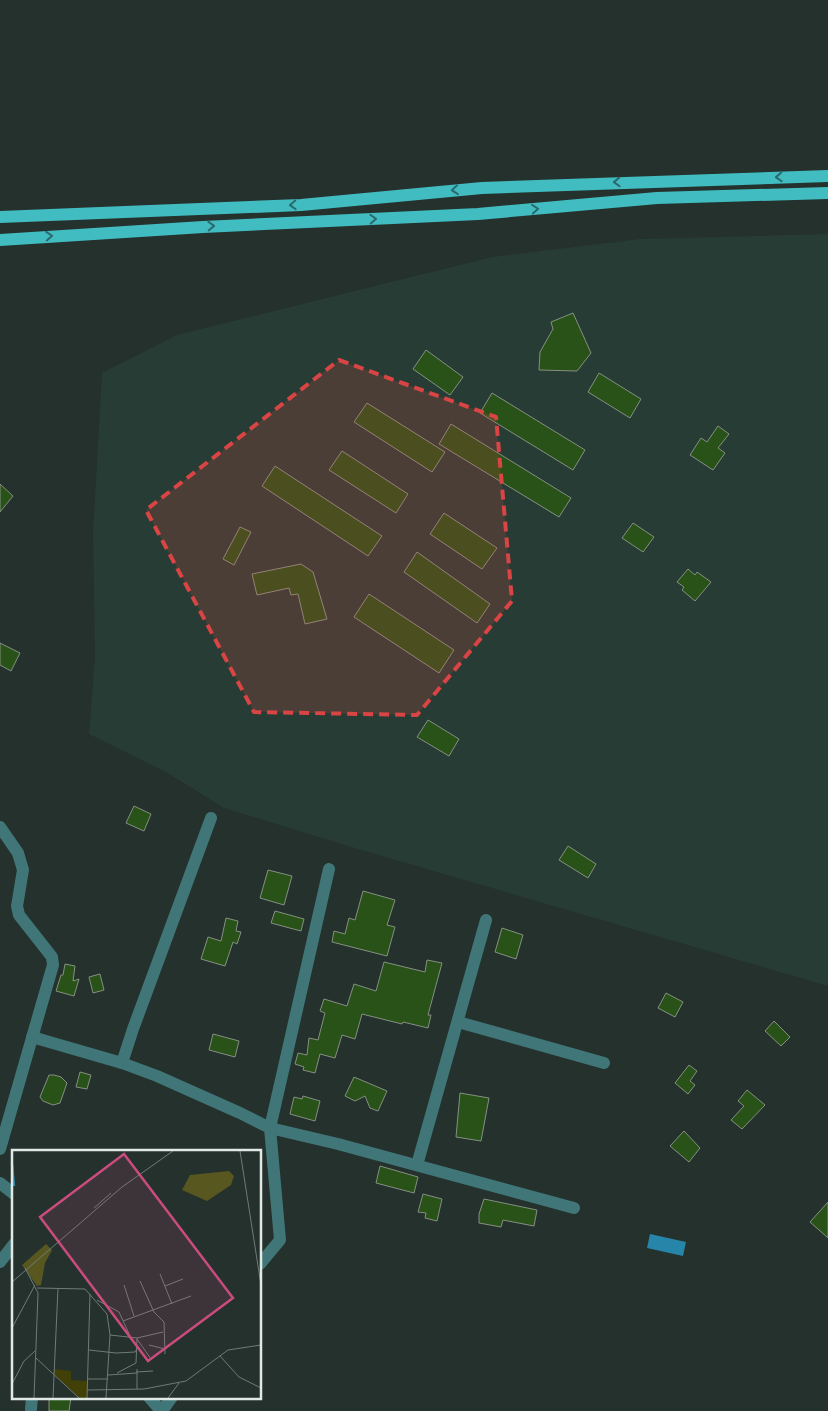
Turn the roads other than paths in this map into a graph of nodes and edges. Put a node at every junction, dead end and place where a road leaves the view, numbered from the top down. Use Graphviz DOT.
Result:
graph roads {
  1 [pos="828,176"];
  2 [pos="828,193"];
  3 [pos="0,217"];
  4 [pos="0,240"];
  5 [pos="211,818"];
  6 [pos="0,827"];
  7 [pos="330,869"];
  8 [pos="486,920"];
  9 [pos="458,1022"];
  10 [pos="32,1037"];
  11 [pos="122,1063"];
  12 [pos="604,1063"];
  13 [pos="270,1128"];
  14 [pos="0,1149"];
  15 [pos="417,1166"];
  16 [pos="1,1180"];
  17 [pos="12,1192"];
  18 [pos="574,1208"];
  19 [pos="12,1247"];
  20 [pos="0,1262"];
  21 [pos="261,1263"];
  22 [pos="150,1398"];
  23 [pos="171,1398"];
  24 [pos="161,1411"];
  1 -- 3 [label="main road, one-way"];
  4 -- 2 [label="main road, one-way"];
  5 -- 11 [label="street"];
  6 -- 10 [label="street"];
  7 -- 13 [label="street"];
  8 -- 9 [label="street"];
  9 -- 12 [label="street"];
  9 -- 15 [label="street"];
  10 -- 11 [label="street"];
  10 -- 14 [label="street"];
  11 -- 13 [label="street"];
  13 -- 15 [label="street"];
  13 -- 21 [label="street"];
  15 -- 18 [label="street"];
  16 -- 17 [label="street"];
  19 -- 20 [label="street"];
  22 -- 24 [label="street"];
  23 -- 24 [label="street"];
}
